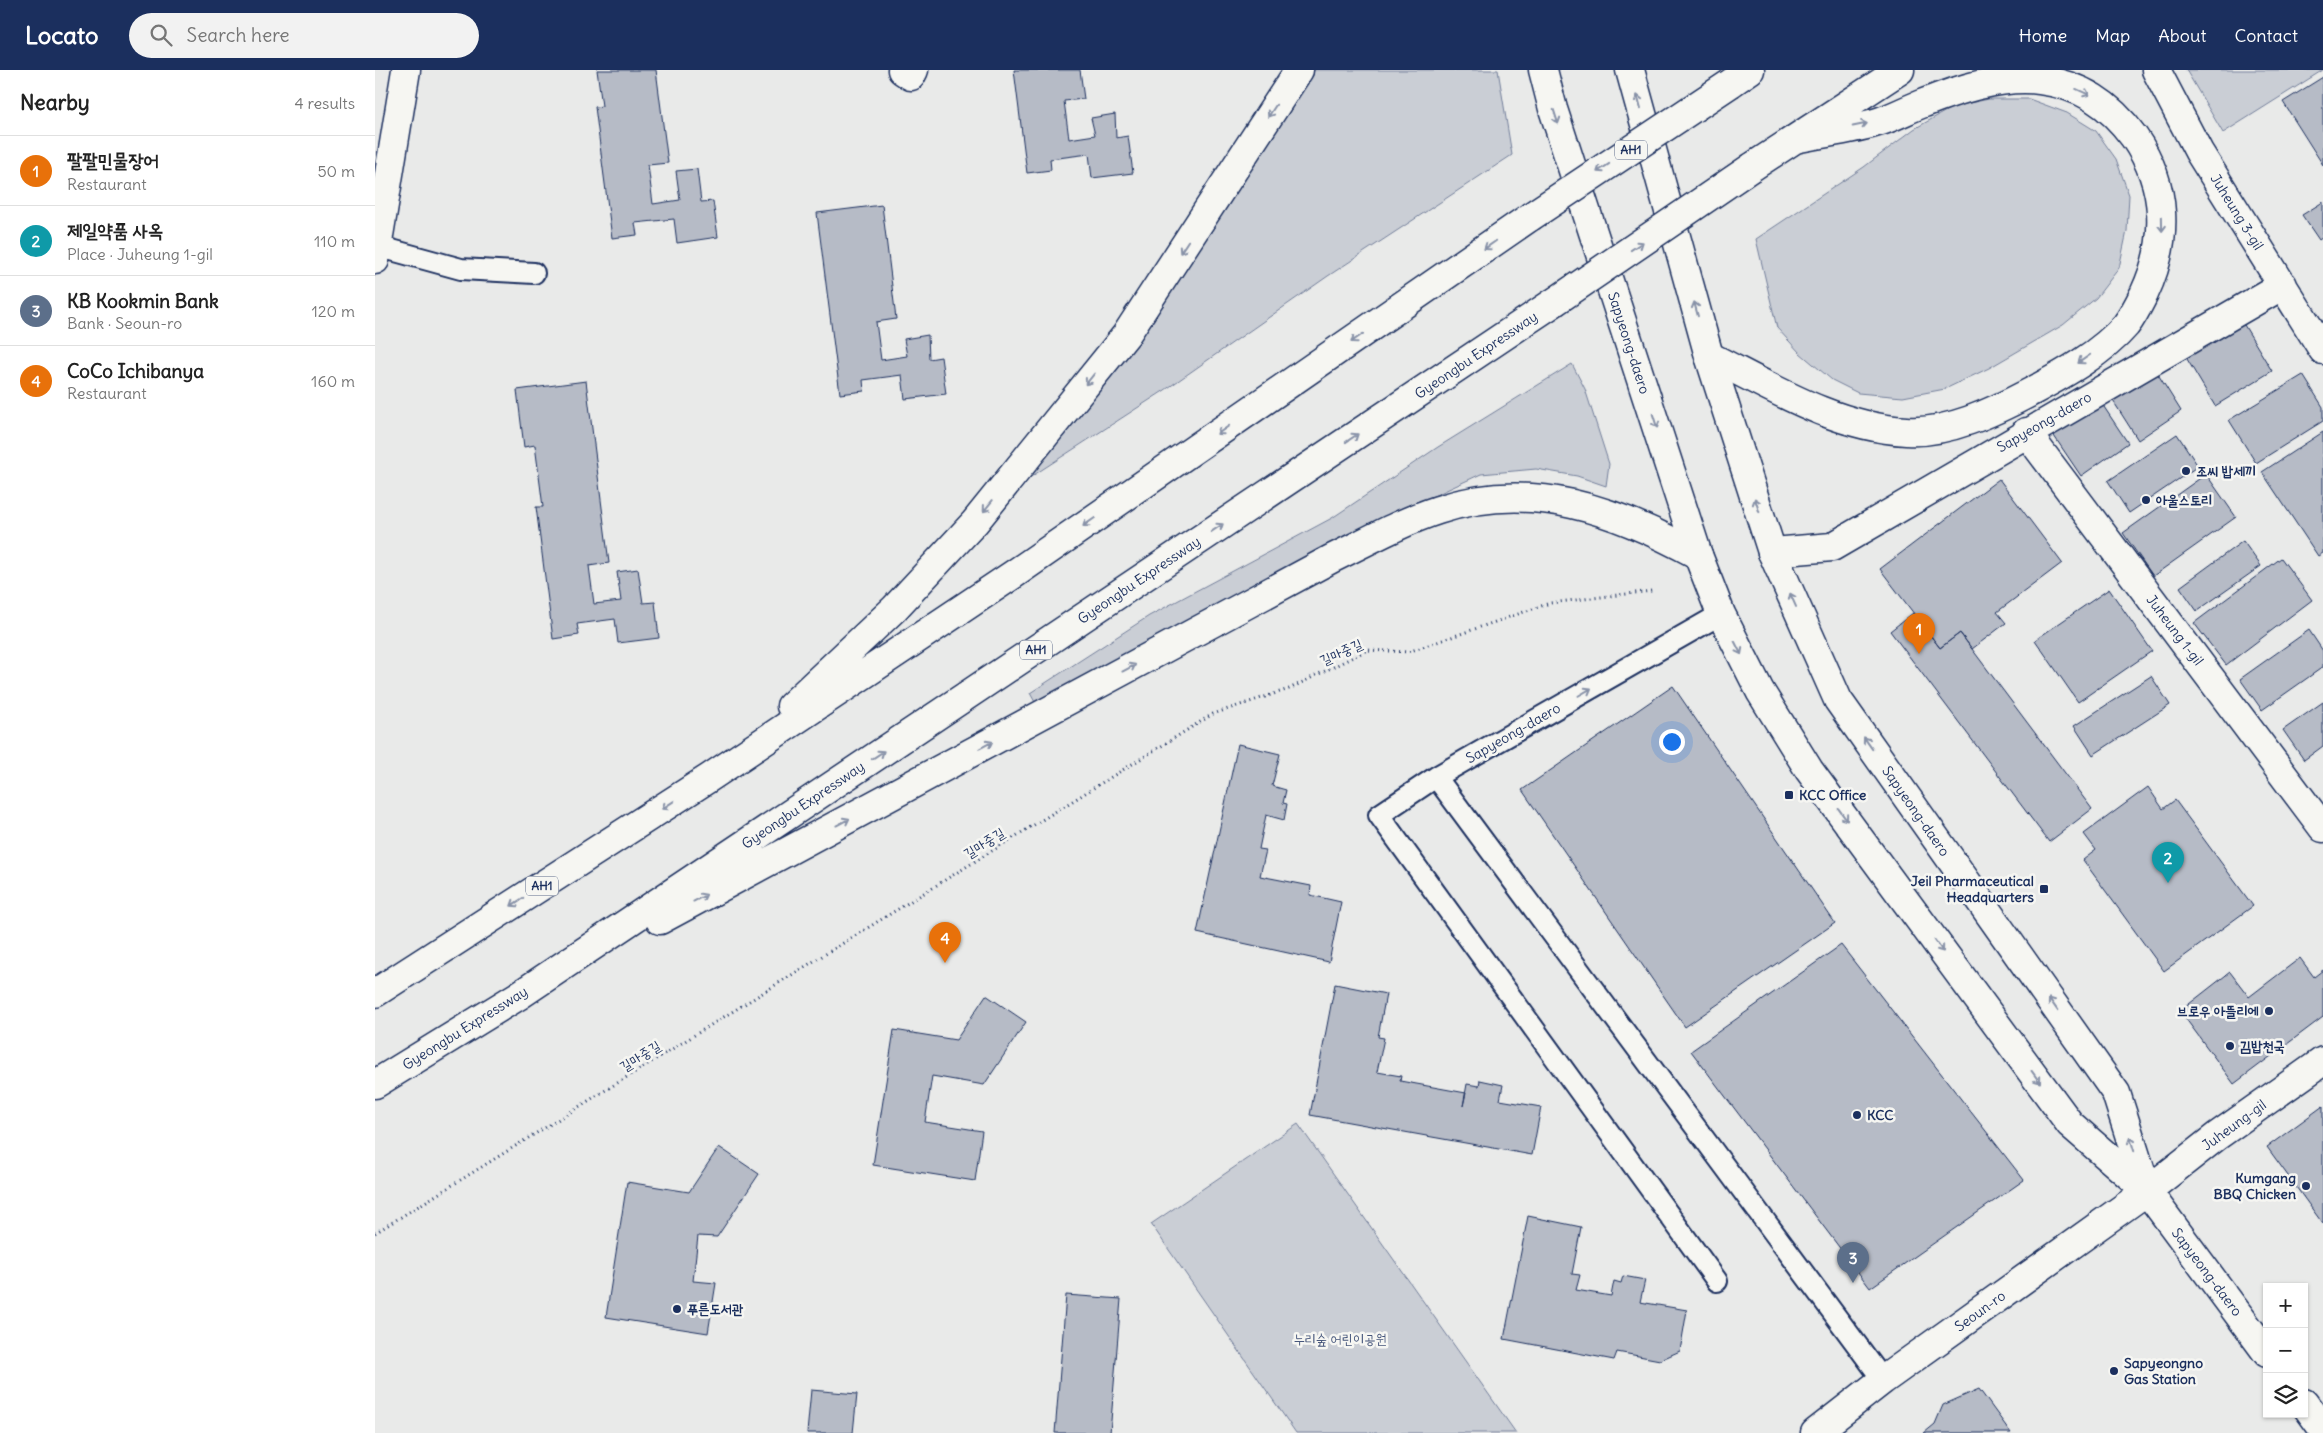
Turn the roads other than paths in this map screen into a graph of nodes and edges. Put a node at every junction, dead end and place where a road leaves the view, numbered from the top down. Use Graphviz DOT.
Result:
graph roads {
  1 [pos="406,70"];
  2 [pos="902,70"];
  3 [pos="915,70"];
  4 [pos="1299,70"];
  5 [pos="1543,70"];
  6 [pos="1631,70"];
  7 [pos="1900,70"];
  8 [pos="2156,70"];
  9 [pos="1741,76"];
  10 [pos="1795,139"];
  11 [pos="377,239"];
  12 [pos="533,273"];
  13 [pos="2283,285"];
  14 [pos="2323,350"];
  15 [pos="1709,356"];
  16 [pos="2026,432"];
  17 [pos="1772,552"];
  18 [pos="1699,555"];
  19 [pos="1721,614"];
  20 [pos="1436,777"];
  21 [pos="709,778"];
  22 [pos="2323,828"];
  23 [pos="375,993"];
  24 [pos="518,996"];
  25 [pos="2323,1061"];
  26 [pos="375,1084"];
  27 [pos="2147,1191"];
  28 [pos="1717,1281"];
  29 [pos="2263,1348"];
  30 [pos="1883,1380"];
  31 [pos="2308,1408"];
  32 [pos="2323,1429"];
  33 [pos="1815,1433"];
  1 -- 11 [label="main road"];
  2 -- 3 [label="main road"];
  4 -- 21 [label="main road, one-way"];
  5 -- 18 [label="main road, Sapyeong-daero, one-way"];
  15 -- 6 [label="main road, Sapyeong-daero, one-way"];
  7 -- 10 [label="main road, Gyeongbu Expressway / AH1"];
  8 -- 13 [label="main road, Juheung 3-gil"];
  9 -- 21 [label="main road, AH1, one-way, bridge"];
  10 -- 15 [label="main road, one-way"];
  24 -- 10 [label="main road, Gyeongbu Expressway / AH1, one-way, bridge"];
  11 -- 12 [label="lane"];
  13 -- 14 [label="main road, Juheung 3-gil"];
  13 -- 16 [label="main road, Sapyeong-daero"];
  17 -- 15 [label="main road, Sapyeong-daero, one-way"];
  16 -- 17 [label="main road, Sapyeong-daero"];
  16 -- 22 [label="main road, Juheung 1-gil"];
  27 -- 17 [label="main road, Sapyeong-daero, one-way"];
  18 -- 19 [label="main road, Sapyeong-daero"];
  24 -- 18 [label="main road, one-way"];
  20 -- 19 [label="lane, Sapyeong-daero, one-way"];
  19 -- 27 [label="main road, Sapyeong-daero, one-way"];
  20 -- 28 [label="lane, Sapyeong-daero"];
  20 -- 30 [label="lane"];
  21 -- 23 [label="main road, AH1, one-way"];
  24 -- 26 [label="main road, Gyeongbu Expressway / AH1"];
  25 -- 27 [label="main road, Juheung-gil"];
  27 -- 29 [label="main road, Sapyeong-daero"];
  27 -- 30 [label="main road, Seoun-ro"];
  30 -- 33 [label="main road, Seoun-ro"];
  31 -- 32 [label="main road"];
}
